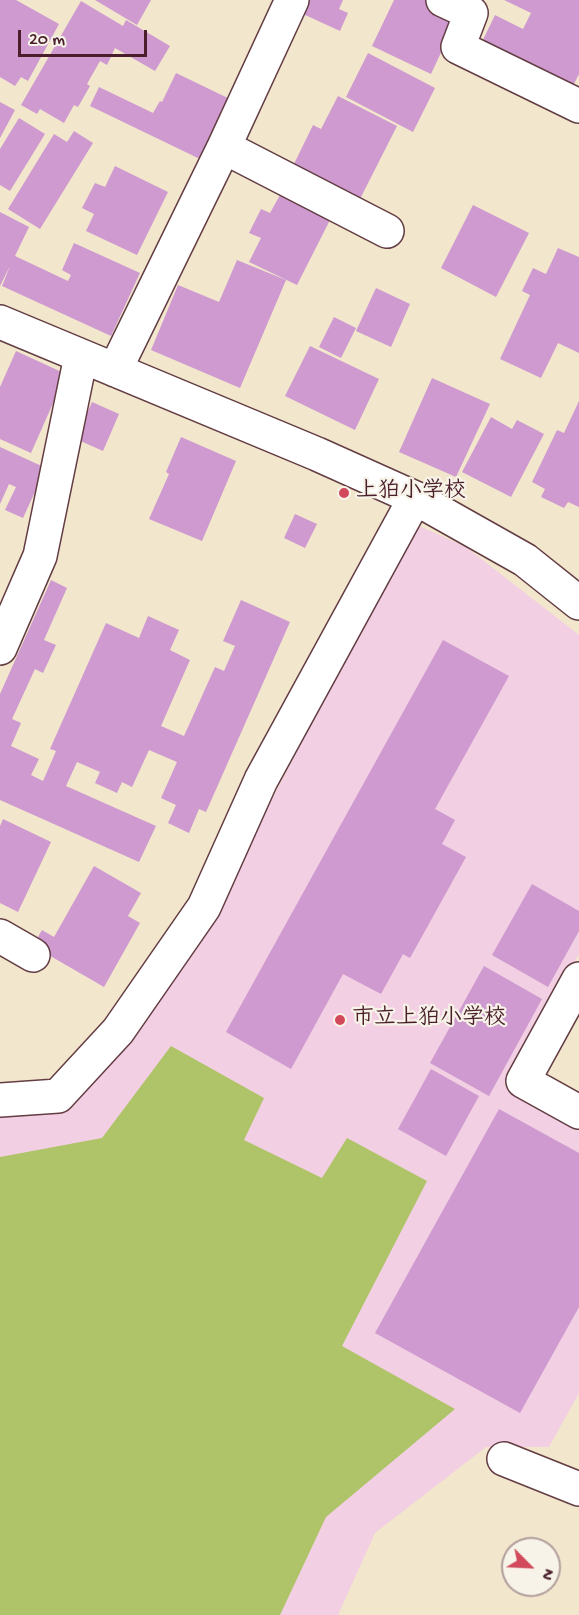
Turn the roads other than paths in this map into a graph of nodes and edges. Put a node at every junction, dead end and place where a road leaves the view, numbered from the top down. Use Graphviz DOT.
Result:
graph roads {
  1 [pos="292,0"];
  2 [pos="443,0"];
  3 [pos="579,106"];
  4 [pos="224,147"];
  5 [pos="387,231"];
  6 [pos="0,322"];
  7 [pos="81,356"];
  8 [pos="115,370"];
  9 [pos="415,498"];
  10 [pos="579,603"];
  11 [pos="0,648"];
  12 [pos="0,936"];
  13 [pos="33,955"];
  14 [pos="579,979"];
  15 [pos="0,1100"];
  16 [pos="579,1112"];
  17 [pos="504,1459"];
  18 [pos="579,1489"];
  1 -- 4 [label="street"];
  2 -- 3 [label="street"];
  4 -- 5 [label="street"];
  4 -- 8 [label="street"];
  6 -- 7 [label="street"];
  7 -- 8 [label="street"];
  7 -- 11 [label="street"];
  8 -- 9 [label="street"];
  9 -- 10 [label="street"];
  9 -- 15 [label="street"];
  12 -- 13 [label="street"];
  14 -- 16 [label="street"];
  17 -- 18 [label="street"];
}
